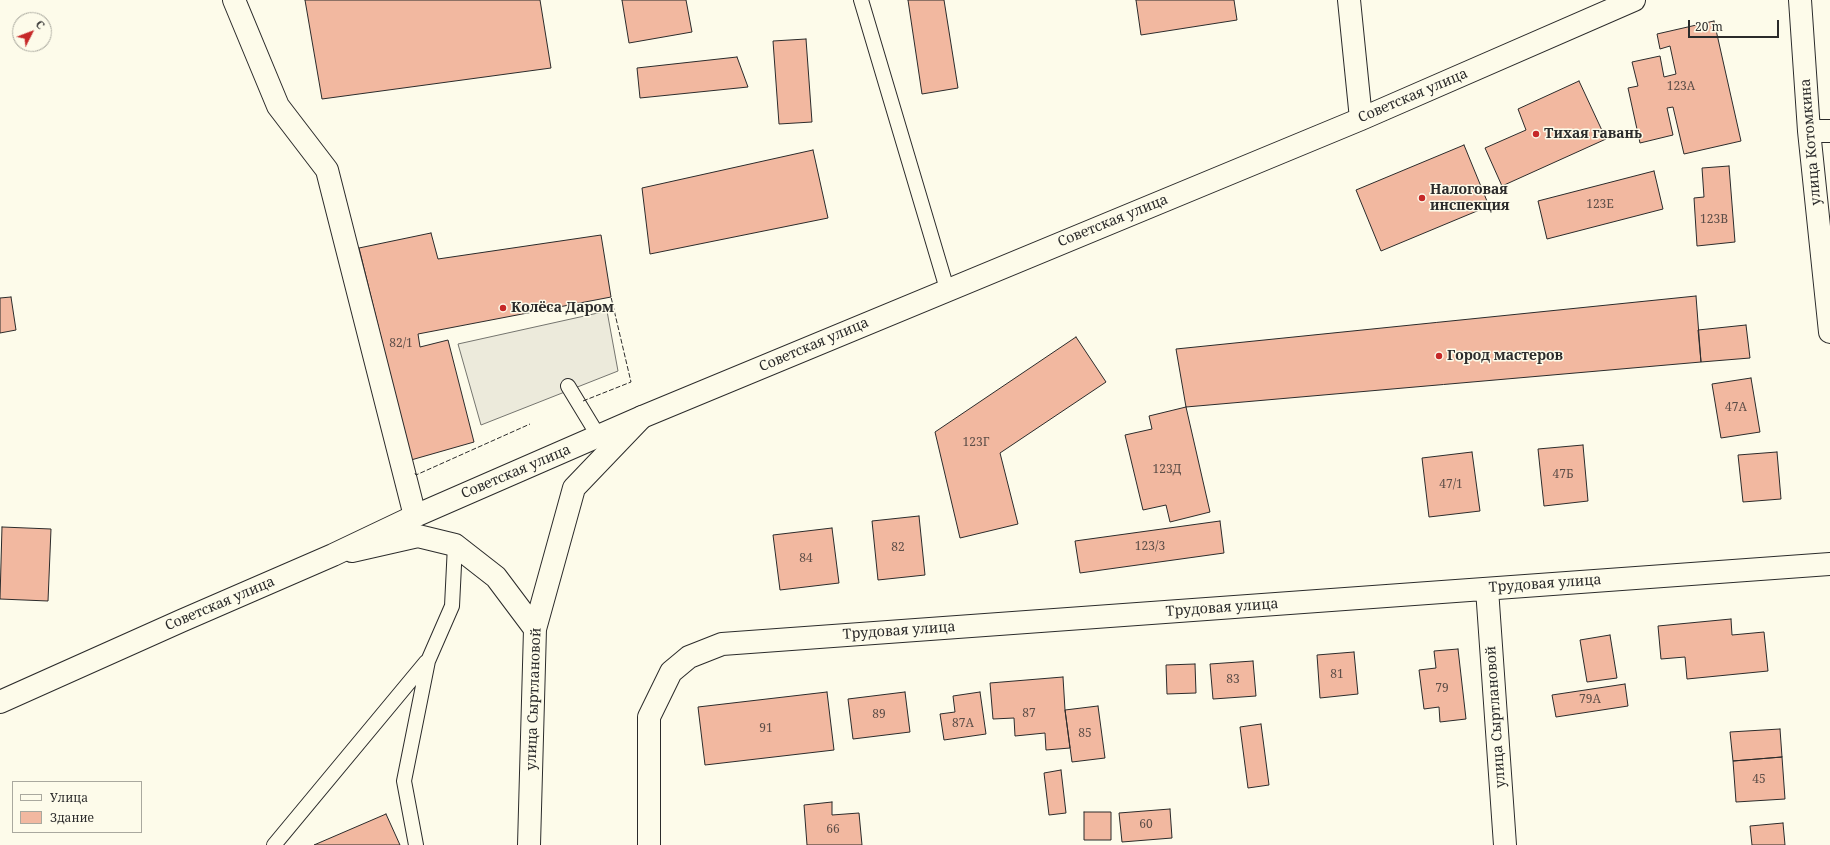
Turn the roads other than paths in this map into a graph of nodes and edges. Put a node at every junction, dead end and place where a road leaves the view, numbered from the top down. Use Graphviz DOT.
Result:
graph roads {
  1 [pos="234,0"];
  2 [pos="861,0"];
  3 [pos="1349,0"];
  4 [pos="1634,0"];
  5 [pos="1800,0"];
  6 [pos="1360,119"];
  7 [pos="1820,131"];
  8 [pos="947,289"];
  9 [pos="1830,332"];
  10 [pos="568,386"];
  11 [pos="642,417"];
  12 [pos="599,437"];
  13 [pos="415,516"];
  14 [pos="455,545"];
  15 [pos="333,555"];
  16 [pos="1830,564"];
  17 [pos="1487,589"];
  18 [pos="535,630"];
  19 [pos="428,661"];
  20 [pos="0,702"];
  21 [pos="274,845"];
  22 [pos="416,845"];
  23 [pos="529,845"];
  24 [pos="649,845"];
  25 [pos="1504,845"];
  1 -- 13 [label="street"];
  2 -- 8 [label="lane"];
  3 -- 6 [label="street"];
  4 -- 6 [label="street, Советская улица"];
  5 -- 7 [label="street, улица Котомкина"];
  6 -- 8 [label="street, Советская улица"];
  7 -- 9 [label="street, улица Котомкина"];
  8 -- 11 [label="street, Советская улица"];
  10 -- 12 [label="lane"];
  11 -- 12 [label="street, Советская улица"];
  11 -- 18 [label="street, улица Сыртлановой"];
  12 -- 13 [label="street, Советская улица"];
  13 -- 15 [label="street, Советская улица"];
  14 -- 15 [label="street"];
  14 -- 18 [label="street"];
  14 -- 19 [label="lane"];
  15 -- 20 [label="street, Советская улица"];
  16 -- 17 [label="street, Трудовая улица"];
  17 -- 24 [label="street, Трудовая улица"];
  17 -- 25 [label="street, улица Сыртлановой"];
  18 -- 23 [label="street, улица Сыртлановой"];
  19 -- 21 [label="lane"];
  19 -- 22 [label="lane"];
}
